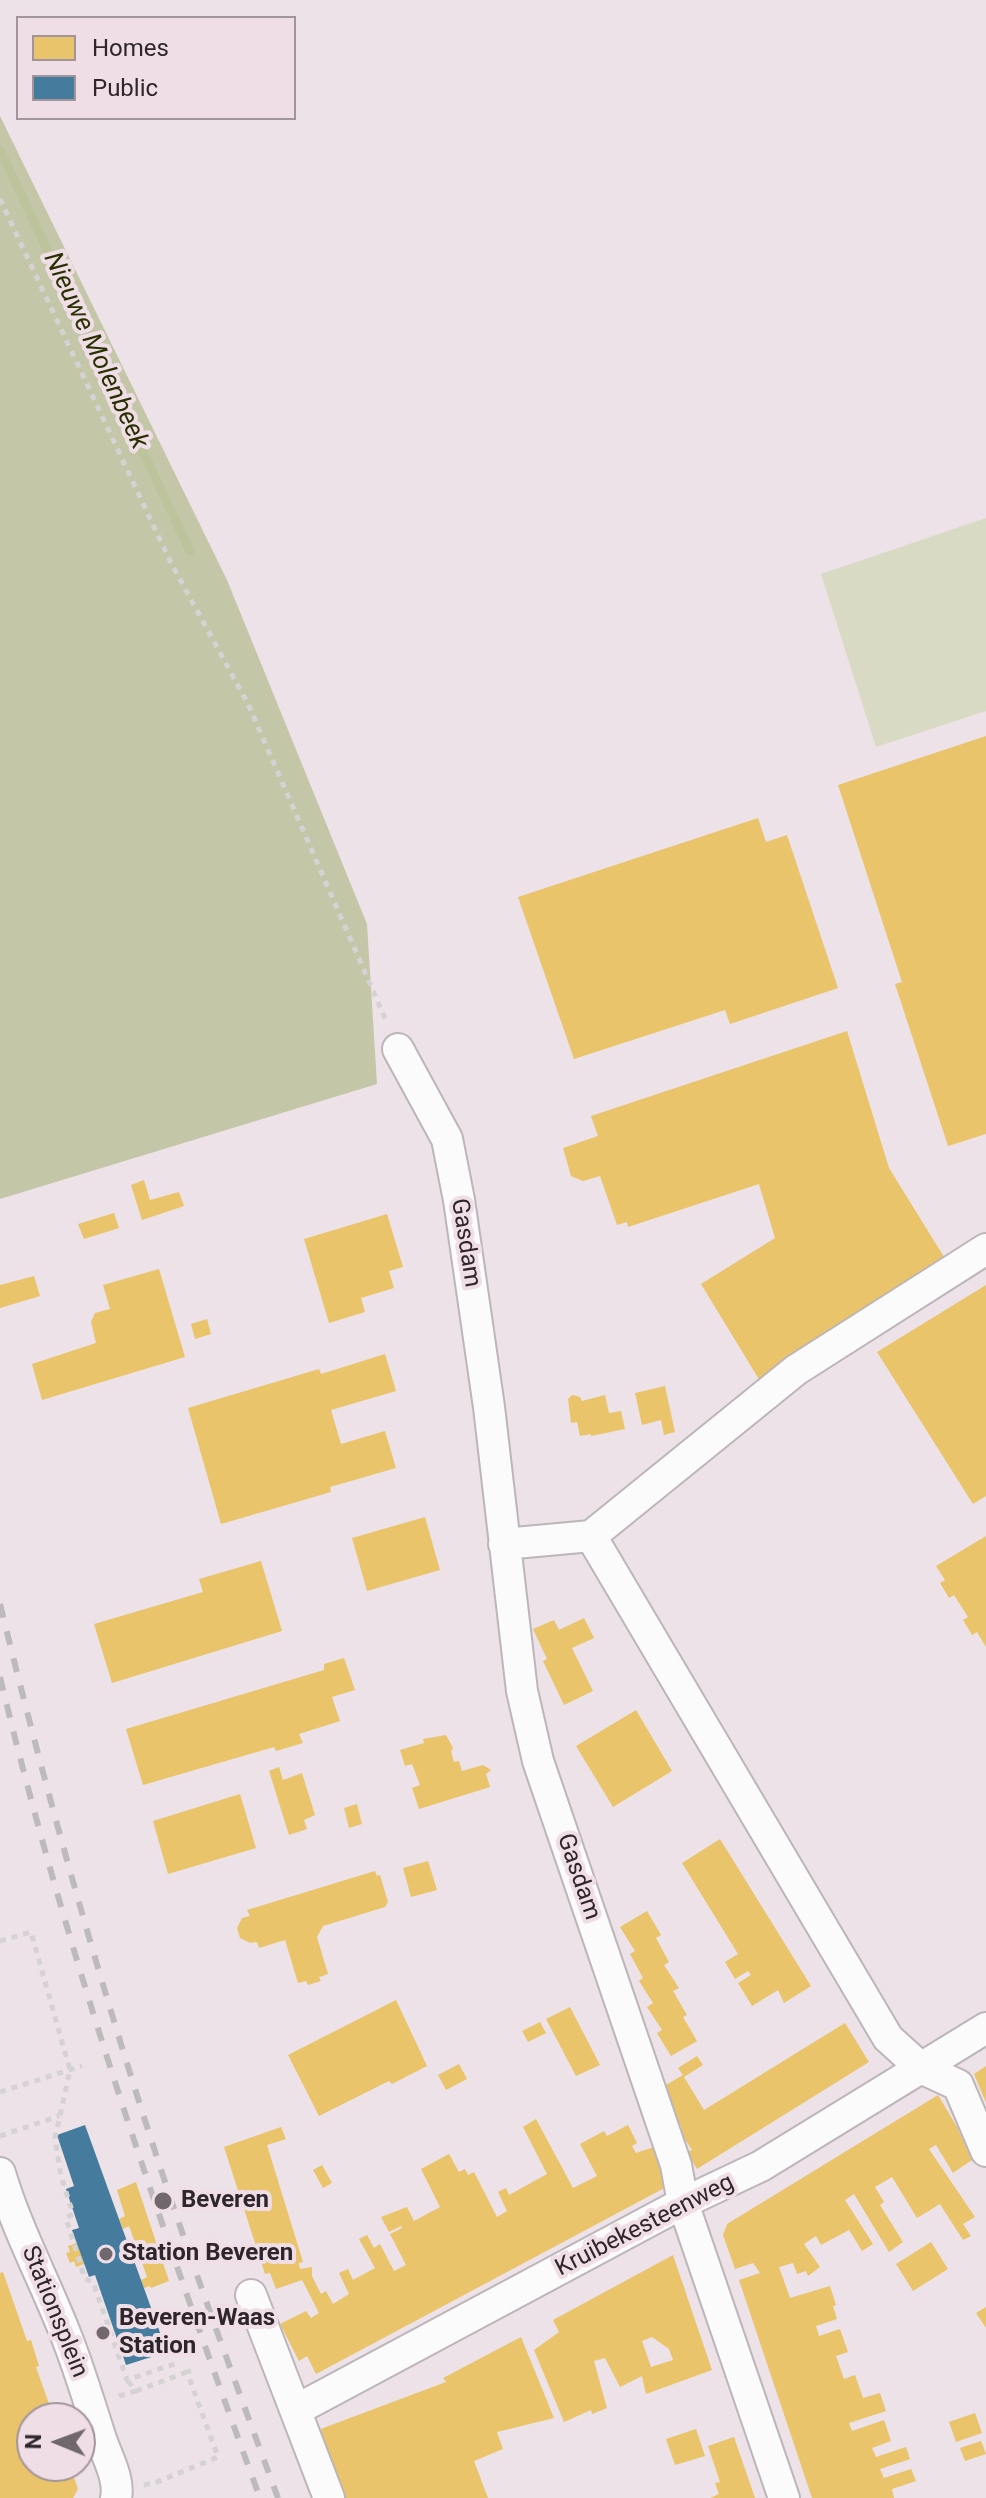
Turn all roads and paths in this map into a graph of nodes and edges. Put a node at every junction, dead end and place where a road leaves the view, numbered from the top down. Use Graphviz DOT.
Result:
graph roads {
  1 [pos="0,199"];
  2 [pos="398,1049"];
  3 [pos="986,1249"];
  4 [pos="591,1536"];
  5 [pos="504,1544"];
  6 [pos="0,1941"];
  7 [pos="986,2028"];
  8 [pos="82,2066"];
  9 [pos="921,2068"];
  10 [pos="70,2070"];
  11 [pos="0,2092"];
  12 [pos="60,2115"];
  13 [pos="0,2136"];
  14 [pos="986,2151"];
  15 [pos="0,2173"];
  16 [pos="683,2203"];
  17 [pos="10,2230"];
  18 [pos="251,2295"];
  19 [pos="180,2362"];
  20 [pos="127,2380"];
  21 [pos="136,2391"];
  22 [pos="90,2402"];
  23 [pos="96,2403"];
  24 [pos="296,2410"];
  25 [pos="96,2422"];
  26 [pos="117,2494"];
  27 [pos="329,2498"];
  28 [pos="784,2498"];
  1 -- 2 [label="path"];
  2 -- 5 [label="street, Gasdam"];
  3 -- 4 [label="street"];
  4 -- 5 [label="street"];
  4 -- 9 [label="street"];
  5 -- 16 [label="street, Gasdam"];
  6 -- 10 [label="path"];
  7 -- 9 [label="street, Kruibekesteenweg"];
  8 -- 10 [label="path"];
  9 -- 14 [label="street"];
  9 -- 16 [label="street, Kruibekesteenweg"];
  10 -- 11 [label="path"];
  10 -- 12 [label="path"];
  12 -- 13 [label="path"];
  12 -- 20 [label="path"];
  15 -- 17 [label="street, Stationsplein"];
  16 -- 24 [label="street, Kruibekesteenweg"];
  16 -- 28 [label="street, Gasdam"];
  17 -- 22 [label="street, Stationsplein"];
  18 -- 24 [label="street"];
  19 -- 20 [label="path"];
  20 -- 21 [label="path"];
  21 -- 23 [label="path"];
  21 -- 26 [label="path"];
  24 -- 27 [label="street"];
  25 -- 26 [label="street, Stationsplein"];
}
